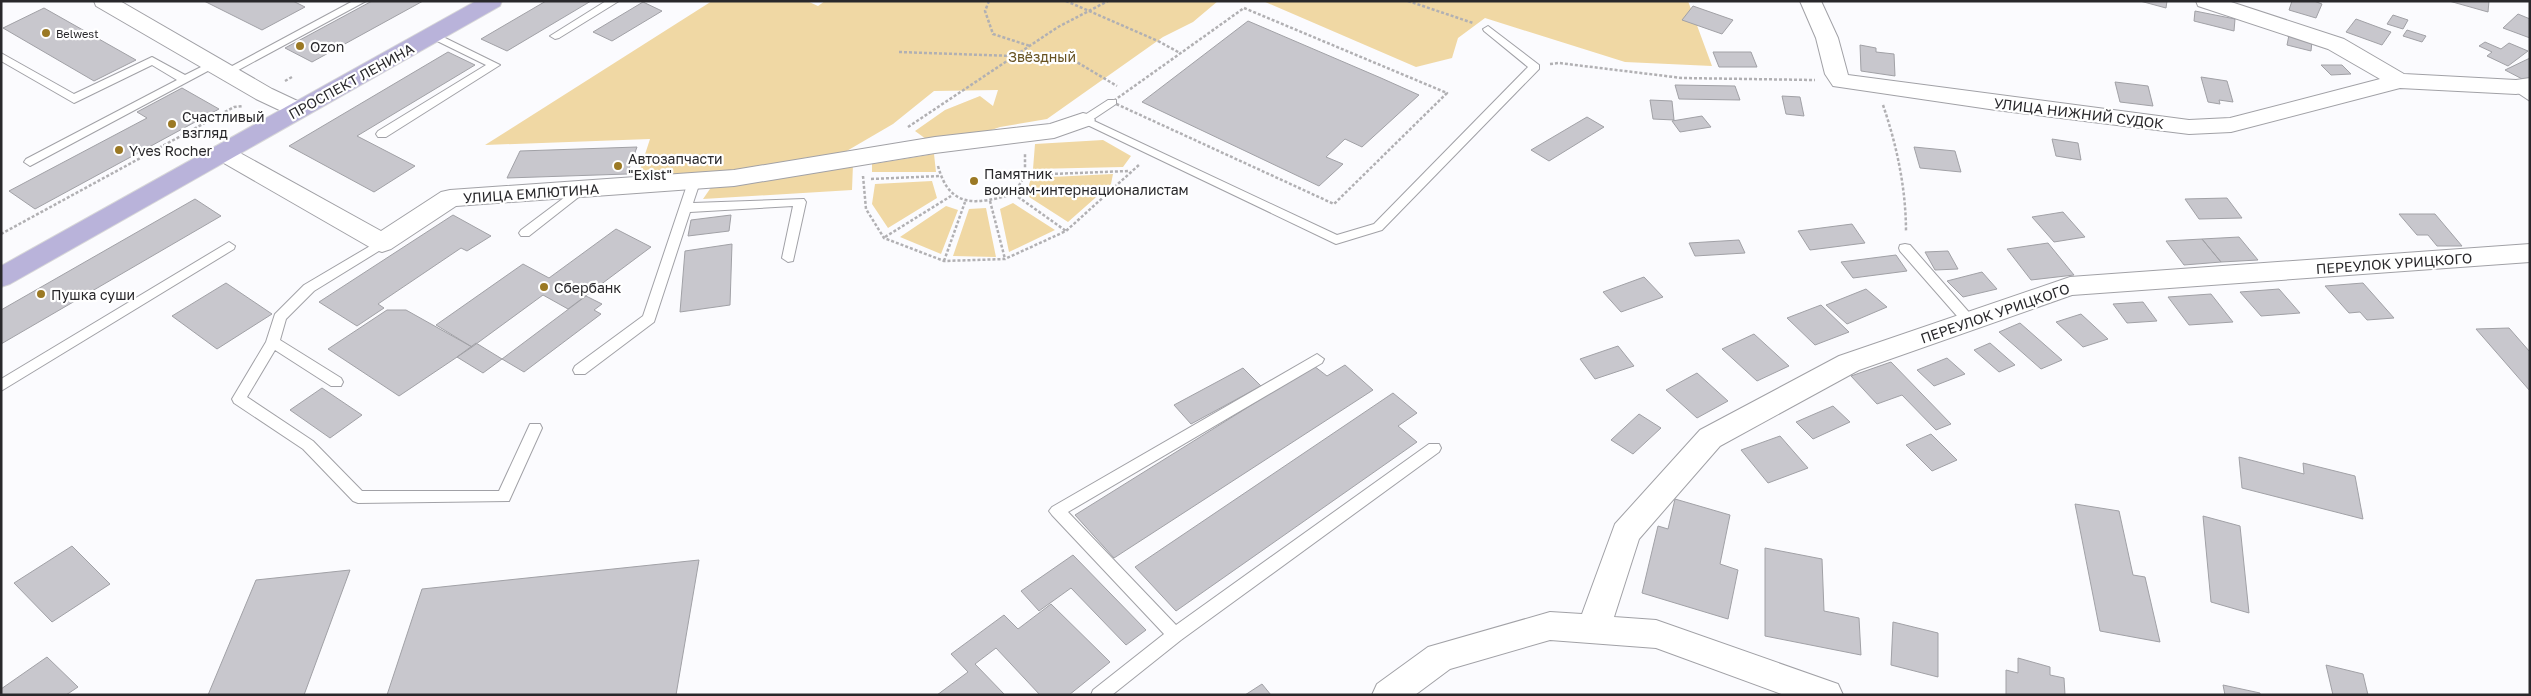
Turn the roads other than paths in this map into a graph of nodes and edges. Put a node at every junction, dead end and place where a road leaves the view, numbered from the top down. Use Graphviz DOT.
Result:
graph roads {
  1 [pos="104,1"];
  2 [pos="361,1"];
  3 [pos="492,1"];
  4 [pos="614,1"];
  5 [pos="1810,1"];
  6 [pos="2206,1"];
  7 [pos="1488,29"];
  8 [pos="433,35"];
  9 [pos="555,36"];
  10 [pos="1,56"];
  11 [pos="220,69"];
  12 [pos="185,80"];
  13 [pos="2399,81"];
  14 [pos="2525,90"];
  15 [pos="1112,102"];
  16 [pos="298,110"];
  17 [pos="1083,120"];
  18 [pos="382,134"];
  19 [pos="224,154"];
  20 [pos="30,162"];
  21 [pos="694,182"];
  22 [pos="581,189"];
  23 [pos="686,208"];
  24 [pos="525,233"];
  25 [pos="382,243"];
  26 [pos="229,246"];
  27 [pos="1905,248"];
  28 [pos="2530,253"];
  29 [pos="788,258"];
  30 [pos="1,278"];
  31 [pos="1969,321"];
  32 [pos="273,342"];
  33 [pos="1317,359"];
  34 [pos="580,370"];
  35 [pos="336,382"];
  36 [pos="1,386"];
  37 [pos="535,428"];
  38 [pos="1434,448"];
  39 [pos="1593,630"];
  40 [pos="1175,635"];
  41 [pos="1099,695"];
  42 [pos="1389,695"];
  43 [pos="1826,695"];
  1 -- 11 [label="street"];
  2 -- 11 [label="lane"];
  3 -- 8 [label="main road, ПРОСПЕКТ ЛЕНИНА"];
  4 -- 9 [label="lane"];
  5 -- 13 [label="street, УЛИЦА НИЖНИЙ СУДОК"];
  6 -- 13 [label="street"];
  7 -- 17 [label="lane"];
  8 -- 16 [label="main road, ПРОСПЕКТ ЛЕНИНА"];
  8 -- 18 [label="lane"];
  10 -- 12 [label="lane"];
  11 -- 12 [label="lane"];
  11 -- 16 [label="street"];
  12 -- 20 [label="lane"];
  13 -- 14 [label="street"];
  15 -- 17 [label="lane"];
  16 -- 19 [label="main road, ПРОСПЕКТ ЛЕНИНА"];
  17 -- 21 [label="street, УЛИЦА ЕМЛЮТИНА"];
  19 -- 25 [label="street"];
  19 -- 30 [label="main road, ПРОСПЕКТ ЛЕНИНА"];
  21 -- 22 [label="street, УЛИЦА ЕМЛЮТИНА"];
  21 -- 23 [label="lane"];
  22 -- 24 [label="lane"];
  22 -- 25 [label="street, УЛИЦА ЕМЛЮТИНА"];
  23 -- 29 [label="lane"];
  23 -- 34 [label="lane"];
  25 -- 32 [label="lane"];
  26 -- 36 [label="lane"];
  27 -- 31 [label="lane"];
  28 -- 31 [label="street, ПЕРЕУЛОК УРИЦКОГО"];
  31 -- 39 [label="street, ПЕРЕУЛОК УРИЦКОГО"];
  32 -- 35 [label="lane"];
  32 -- 37 [label="lane"];
  33 -- 40 [label="lane"];
  38 -- 40 [label="lane"];
  39 -- 42 [label="street"];
  39 -- 43 [label="street"];
  40 -- 41 [label="lane"];
}
